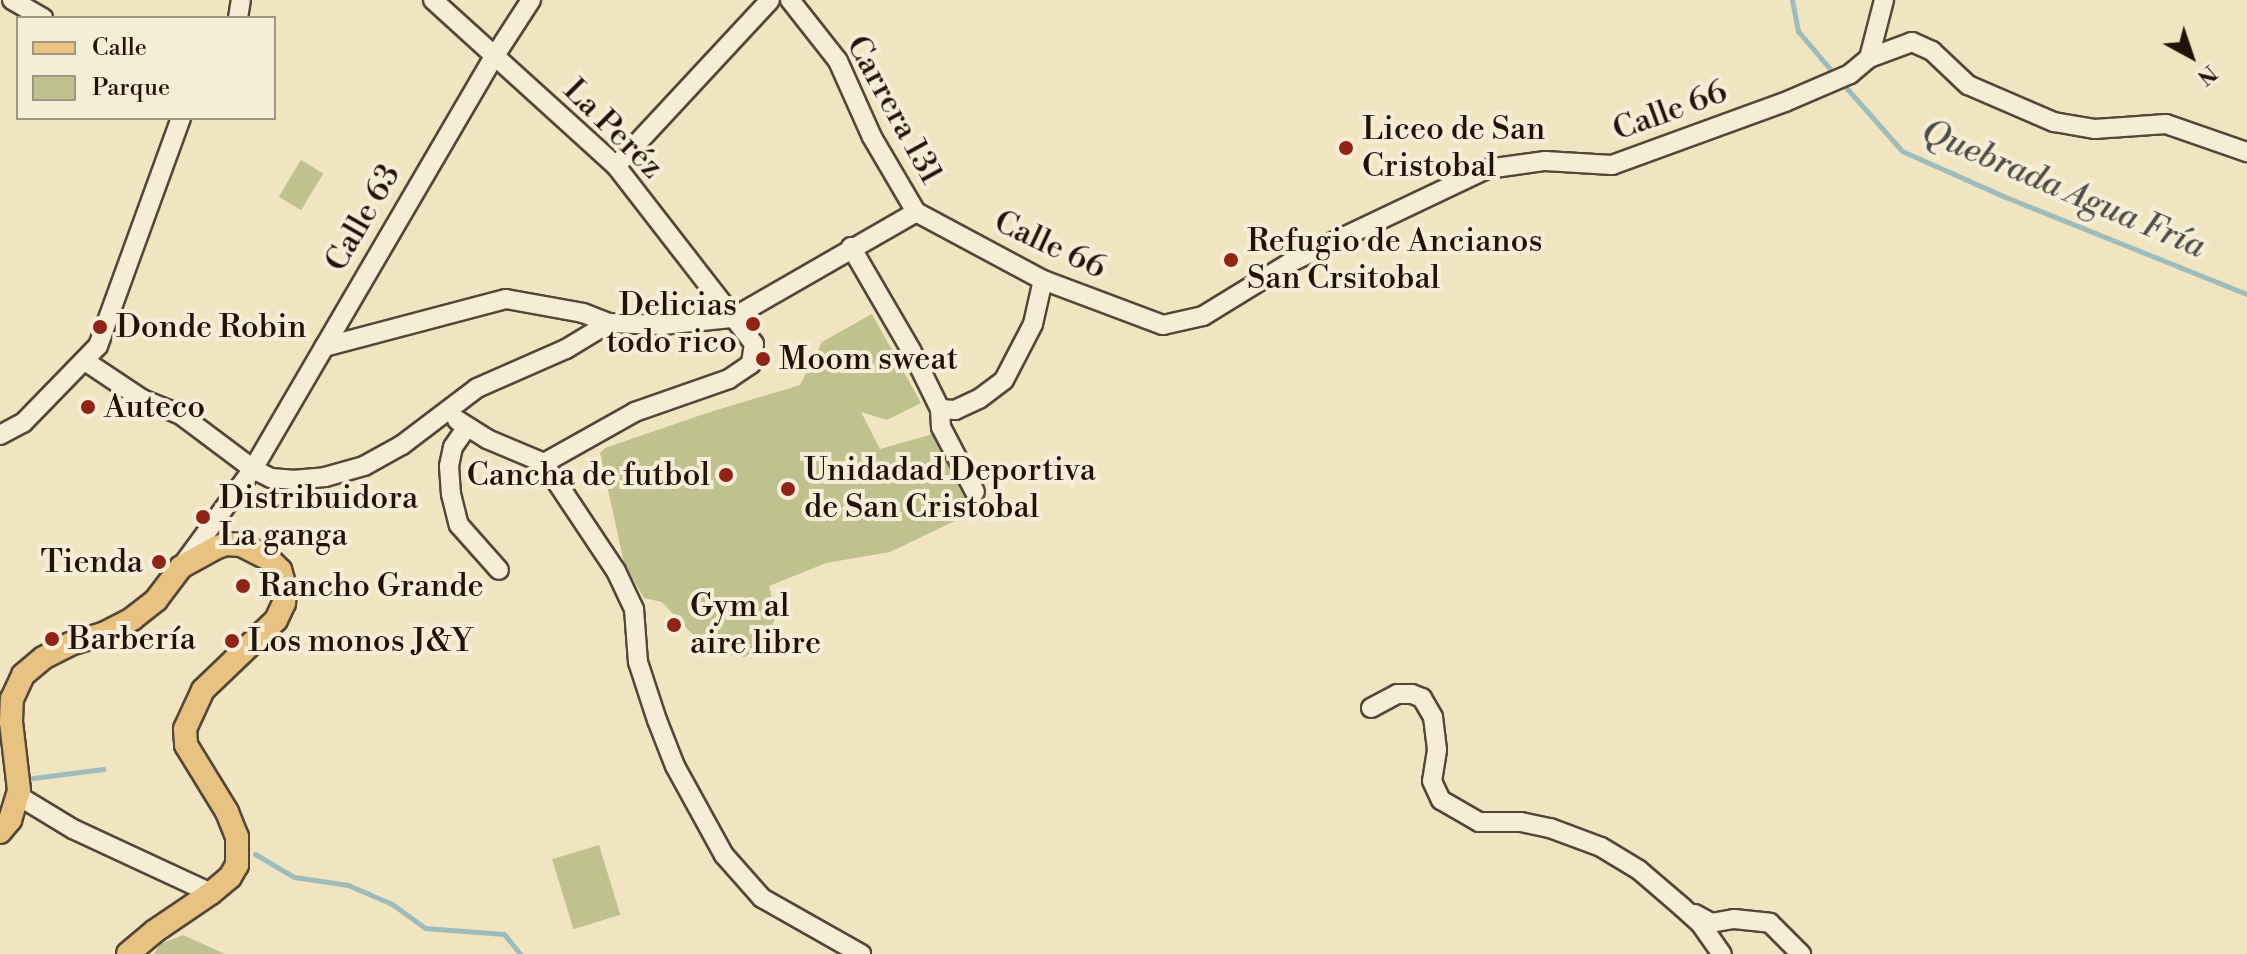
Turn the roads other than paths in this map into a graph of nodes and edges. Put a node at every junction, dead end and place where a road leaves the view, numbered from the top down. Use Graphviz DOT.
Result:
graph roads {
  1 [pos="12,0"];
  2 [pos="433,0"];
  3 [pos="531,0"];
  4 [pos="770,0"];
  5 [pos="790,0"];
  6 [pos="1884,0"];
  7 [pos="40,16"];
  8 [pos="494,57"];
  9 [pos="1869,58"];
  10 [pos="180,120"];
  11 [pos="2247,152"];
  12 [pos="616,166"];
  13 [pos="916,212"];
  14 [pos="851,247"];
  15 [pos="1043,280"];
  16 [pos="732,318"];
  17 [pos="609,323"];
  18 [pos="324,347"];
  19 [pos="85,361"];
  20 [pos="940,409"];
  21 [pos="445,411"];
  22 [pos="467,427"];
  23 [pos="0,435"];
  24 [pos="544,463"];
  25 [pos="253,469"];
  26 [pos="975,492"];
  27 [pos="181,567"];
  28 [pos="499,570"];
  29 [pos="1371,708"];
  30 [pos="17,795"];
  31 [pos="0,832"];
  32 [pos="211,893"];
  33 [pos="1682,907"];
  34 [pos="128,954"];
  35 [pos="861,954"];
  36 [pos="1722,954"];
  37 [pos="1801,954"];
  1 -- 7 [label="street"];
  2 -- 8 [label="street, La Peréz"];
  3 -- 8 [label="street, Calle 63"];
  4 -- 12 [label="street"];
  5 -- 13 [label="street, Carrera 131"];
  6 -- 9 [label="street"];
  8 -- 12 [label="street, La Peréz"];
  8 -- 18 [label="street, Calle 63"];
  9 -- 11 [label="street, Calle 66"];
  9 -- 15 [label="street, Calle 66"];
  10 -- 19 [label="street"];
  12 -- 16 [label="street, La Peréz"];
  13 -- 14 [label="street"];
  13 -- 15 [label="street, Calle 66"];
  14 -- 16 [label="street"];
  14 -- 20 [label="street"];
  15 -- 20 [label="street"];
  16 -- 17 [label="street"];
  16 -- 24 [label="street, La Peréz"];
  17 -- 18 [label="street"];
  17 -- 21 [label="street"];
  18 -- 25 [label="street, Calle 63"];
  19 -- 23 [label="street"];
  19 -- 25 [label="street"];
  20 -- 26 [label="street"];
  21 -- 22 [label="street"];
  21 -- 25 [label="street"];
  22 -- 24 [label="street"];
  22 -- 28 [label="street"];
  24 -- 35 [label="street"];
  25 -- 27 [label="street, Calle 63"];
  27 -- 30 [label="main road"];
  27 -- 32 [label="main road"];
  29 -- 33 [label="street"];
  30 -- 31 [label="main road"];
  30 -- 32 [label="street"];
  32 -- 34 [label="main road"];
  33 -- 36 [label="street"];
  33 -- 37 [label="street"];
}
